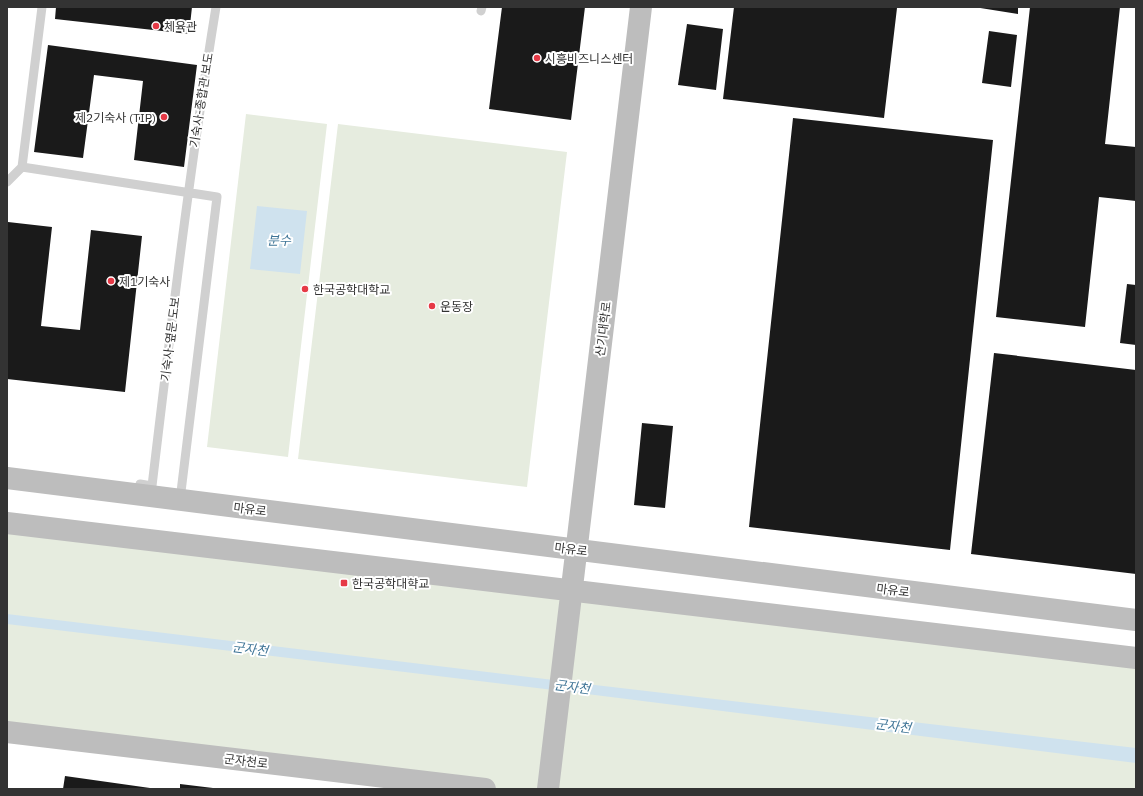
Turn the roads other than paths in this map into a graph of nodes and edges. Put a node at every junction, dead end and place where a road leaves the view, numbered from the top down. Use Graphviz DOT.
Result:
graph roads {
  1 [pos="42,7"];
  2 [pos="216,7"];
  3 [pos="641,7"];
  4 [pos="22,167"];
  5 [pos="7,182"];
  6 [pos="188,193"];
  7 [pos="7,470"];
  8 [pos="68,476"];
  9 [pos="7,478"];
  10 [pos="129,483"];
  11 [pos="180,500"];
  12 [pos="7,523"];
  13 [pos="576,550"];
  14 [pos="572,590"];
  15 [pos="1136,620"];
  16 [pos="1136,658"];
  17 [pos="7,732"];
  18 [pos="485,789"];
  19 [pos="548,789"];
  1 -- 4 [label="lane"];
  2 -- 6 [label="lane, 기숙사-종합관 보도"];
  3 -- 13 [label="street, 산기대학로"];
  4 -- 5 [label="lane"];
  4 -- 6 [label="lane"];
  6 -- 10 [label="lane, 기숙사-옆문 도보"];
  6 -- 11 [label="lane"];
  7 -- 8 [label="lane"];
  9 -- 11 [label="street, 마유로"];
  11 -- 13 [label="street, 마유로"];
  12 -- 14 [label="street"];
  13 -- 14 [label="street, 산기대학로"];
  13 -- 15 [label="street, 마유로"];
  14 -- 16 [label="street"];
  14 -- 19 [label="street, 산기대학로"];
  17 -- 18 [label="street, 군자천로"];
}
